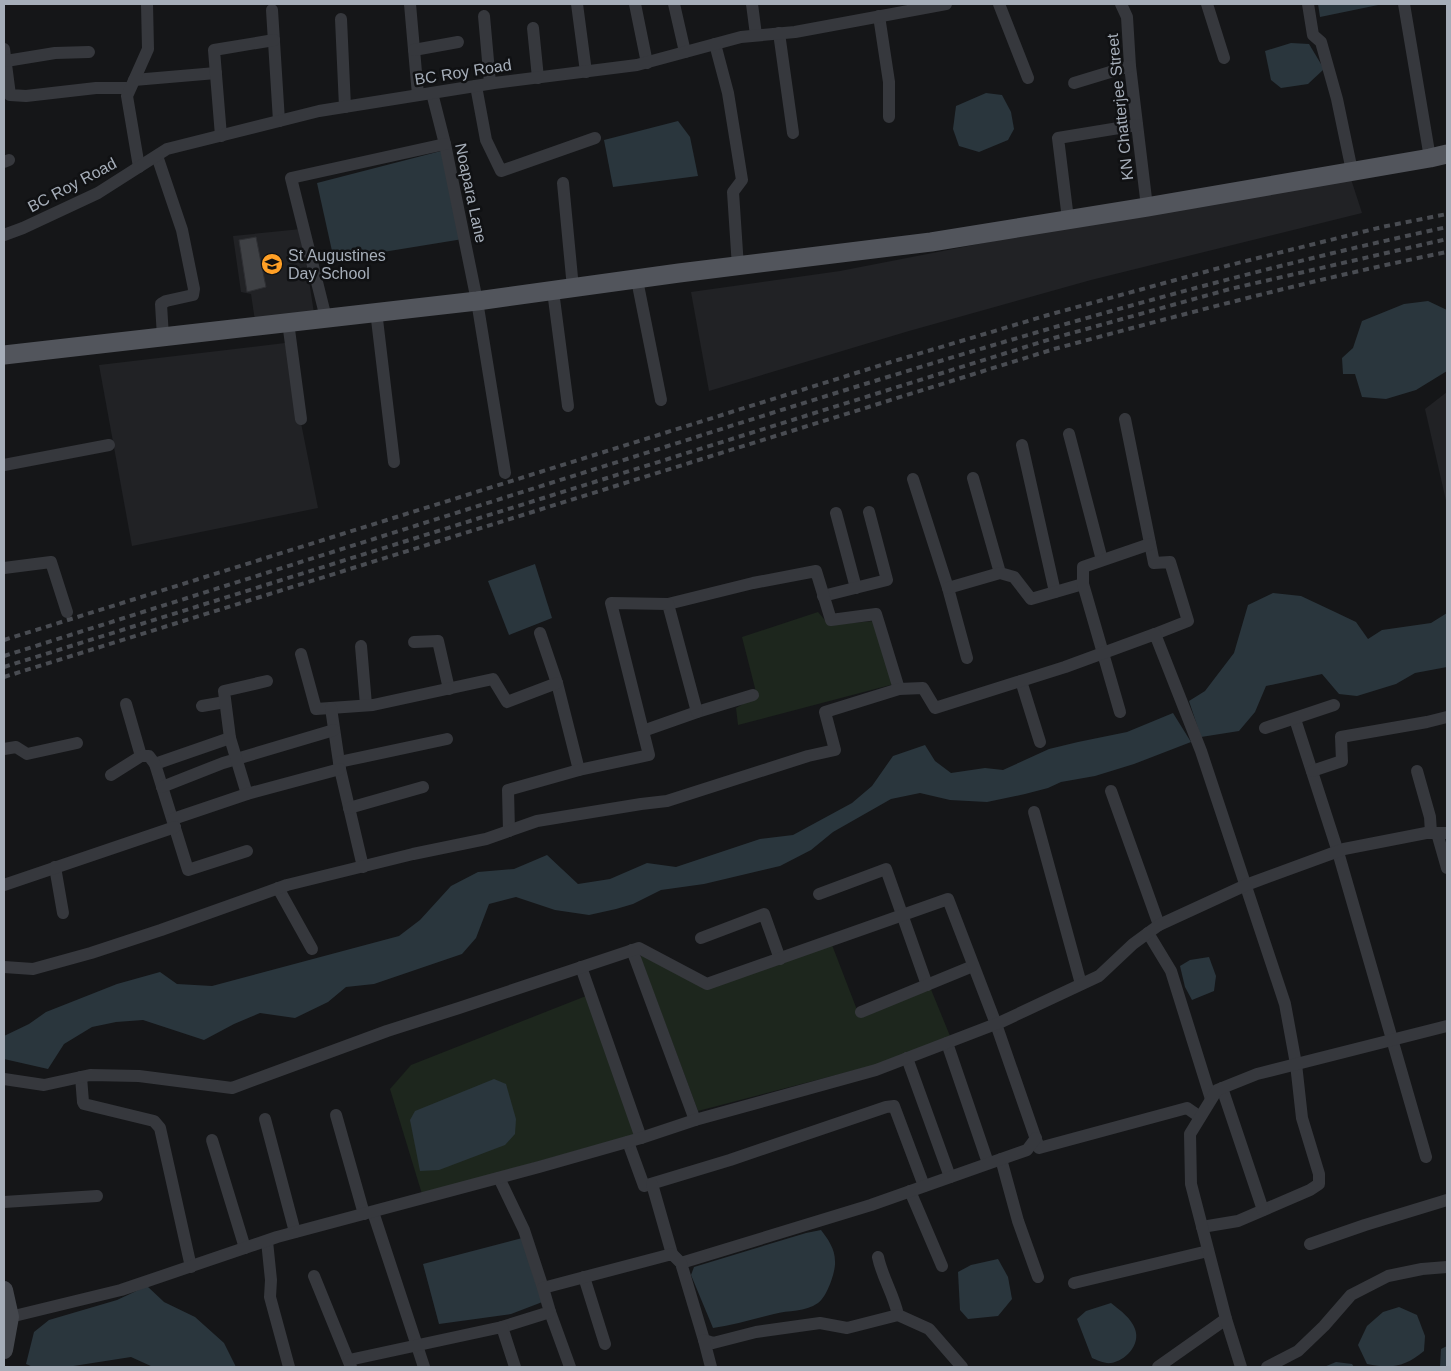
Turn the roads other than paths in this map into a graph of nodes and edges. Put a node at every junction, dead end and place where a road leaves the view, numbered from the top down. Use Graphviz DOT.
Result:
graph roads {
  1 [pos="147,4"];
  2 [pos="410,4"];
  3 [pos="577,4"];
  4 [pos="635,4"];
  5 [pos="674,4"];
  6 [pos="752,4"];
  7 [pos="946,4"];
  8 [pos="999,4"];
  9 [pos="1121,4"];
  10 [pos="1207,4"];
  11 [pos="1308,4"];
  12 [pos="1404,4"];
  13 [pos="272,10"];
  14 [pos="484,16"];
  15 [pos="880,16"];
  16 [pos="341,19"];
  17 [pos="533,28"];
  18 [pos="779,33"];
  19 [pos="756,35"];
  20 [pos="274,40"];
  21 [pos="458,42"];
  22 [pos="715,44"];
  23 [pos="414,50"];
  24 [pos="89,52"];
  25 [pos="686,52"];
  26 [pos="5,55"];
  27 [pos="1224,58"];
  28 [pos="647,63"];
  29 [pos="1130,66"];
  30 [pos="586,72"];
  31 [pos="216,73"];
  32 [pos="538,78"];
  33 [pos="1028,78"];
  34 [pos="490,83"];
  35 [pos="1074,83"];
  36 [pos="132,84"];
  37 [pos="476,86"];
  38 [pos="432,93"];
  39 [pos="418,95"];
  40 [pos="345,107"];
  41 [pos="889,117"];
  42 [pos="279,121"];
  43 [pos="1137,124"];
  44 [pos="793,133"];
  45 [pos="221,136"];
  46 [pos="595,138"];
  47 [pos="445,144"];
  48 [pos="157,156"];
  49 [pos="1439,156"];
  50 [pos="139,167"];
  51 [pos="1352,171"];
  52 [pos="563,183"];
  53 [pos="1147,207"];
  54 [pos="1068,219"];
  55 [pos="4,235"];
  56 [pos="738,267"];
  57 [pos="637,280"];
  58 [pos="573,288"];
  59 [pos="553,291"];
  60 [pos="477,301"];
  61 [pos="376,311"];
  62 [pos="326,318"];
  63 [pos="288,322"];
  64 [pos="163,337"];
  65 [pos="4,355"];
  66 [pos="661,400"];
  67 [pos="568,406"];
  68 [pos="301,419"];
  69 [pos="1125,419"];
  70 [pos="1069,434"];
  71 [pos="109,445"];
  72 [pos="1022,445"];
  73 [pos="394,462"];
  74 [pos="4,465"];
  75 [pos="505,472"];
  76 [pos="973,478"];
  77 [pos="913,479"];
  78 [pos="869,512"];
  79 [pos="836,513"];
  80 [pos="1150,544"];
  81 [pos="1102,560"];
  82 [pos="4,568"];
  83 [pos="1000,573"];
  84 [pos="1083,584"];
  85 [pos="856,588"];
  86 [pos="948,588"];
  87 [pos="1055,592"];
  88 [pos="823,596"];
  89 [pos="668,604"];
  90 [pos="67,612"];
  91 [pos="540,633"];
  92 [pos="1155,634"];
  93 [pos="414,642"];
  94 [pos="361,646"];
  95 [pos="1104,653"];
  96 [pos="301,654"];
  97 [pos="967,658"];
  98 [pos="267,681"];
  99 [pos="1021,681"];
  100 [pos="557,683"];
  101 [pos="449,689"];
  102 [pos="899,689"];
  103 [pos="753,694"];
  104 [pos="225,702"];
  105 [pos="126,704"];
  106 [pos="366,705"];
  107 [pos="1334,705"];
  108 [pos="202,706"];
  109 [pos="331,708"];
  110 [pos="696,712"];
  111 [pos="1120,712"];
  112 [pos="1447,717"];
  113 [pos="1295,718"];
  114 [pos="1265,728"];
  115 [pos="334,730"];
  116 [pos="643,731"];
  117 [pos="230,738"];
  118 [pos="447,739"];
  119 [pos="1040,742"];
  120 [pos="77,743"];
  121 [pos="4,749"];
  122 [pos="141,756"];
  123 [pos="237,759"];
  124 [pos="155,764"];
  125 [pos="339,765"];
  126 [pos="579,770"];
  127 [pos="1312,771"];
  128 [pos="1418,771"];
  129 [pos="111,775"];
  130 [pos="162,787"];
  131 [pos="423,787"];
  132 [pos="1111,791"];
  133 [pos="247,794"];
  134 [pos="349,808"];
  135 [pos="1034,812"];
  136 [pos="174,823"];
  137 [pos="510,831"];
  138 [pos="1438,833"];
  139 [pos="247,851"];
  140 [pos="1338,852"];
  141 [pos="55,867"];
  142 [pos="363,867"];
  143 [pos="1447,868"];
  144 [pos="1246,885"];
  145 [pos="4,886"];
  146 [pos="278,888"];
  147 [pos="819,894"];
  148 [pos="63,913"];
  149 [pos="902,915"];
  150 [pos="1159,925"];
  151 [pos="1148,933"];
  152 [pos="701,938"];
  153 [pos="312,949"];
  154 [pos="632,950"];
  155 [pos="780,959"];
  156 [pos="973,966"];
  157 [pos="4,967"];
  158 [pos="581,967"];
  159 [pos="1081,984"];
  160 [pos="927,985"];
  161 [pos="861,1012"];
  162 [pos="996,1024"];
  163 [pos="1447,1026"];
  164 [pos="1391,1039"];
  165 [pos="947,1042"];
  166 [pos="907,1058"];
  167 [pos="1296,1064"];
  168 [pos="81,1077"];
  169 [pos="4,1079"];
  170 [pos="1222,1088"];
  171 [pos="1211,1100"];
  172 [pos="336,1114"];
  173 [pos="1200,1117"];
  174 [pos="266,1119"];
  175 [pos="695,1120"];
  176 [pos="641,1138"];
  177 [pos="1036,1138"];
  178 [pos="212,1140"];
  179 [pos="628,1142"];
  180 [pos="1426,1157"];
  181 [pos="1001,1159"];
  182 [pos="988,1164"];
  183 [pos="950,1177"];
  184 [pos="499,1178"];
  185 [pos="652,1184"];
  186 [pos="924,1186"];
  187 [pos="910,1191"];
  188 [pos="97,1196"];
  189 [pos="1447,1200"];
  190 [pos="4,1202"];
  191 [pos="1263,1210"];
  192 [pos="368,1213"];
  193 [pos="1202,1227"];
  194 [pos="295,1232"];
  195 [pos="266,1241"];
  196 [pos="1310,1244"];
  197 [pos="245,1248"];
  198 [pos="1208,1251"];
  199 [pos="878,1257"];
  200 [pos="677,1258"];
  201 [pos="942,1266"];
  202 [pos="191,1267"];
  203 [pos="1447,1268"];
  204 [pos="314,1276"];
  205 [pos="584,1277"];
  206 [pos="1038,1277"];
  207 [pos="1074,1283"];
  208 [pos="543,1288"];
  209 [pos="4,1290"];
  210 [pos="550,1312"];
  211 [pos="898,1315"];
  212 [pos="10,1317"];
  213 [pos="1226,1319"];
  214 [pos="502,1327"];
  215 [pos="704,1340"];
  216 [pos="605,1344"];
  217 [pos="416,1346"];
  218 [pos="4,1348"];
  219 [pos="350,1364"];
  220 [pos="289,1367"];
  221 [pos="424,1367"];
  222 [pos="515,1367"];
  223 [pos="570,1367"];
  224 [pos="711,1367"];
  225 [pos="962,1367"];
  226 [pos="1158,1367"];
  227 [pos="1241,1367"];
  228 [pos="1267,1367"];
  1 -- 36 [label="street"];
  2 -- 23 [label="street"];
  3 -- 30 [label="street"];
  4 -- 28 [label="street"];
  5 -- 25 [label="street"];
  6 -- 19 [label="street"];
  7 -- 15 [label="street, BC Roy Road"];
  8 -- 33 [label="street"];
  9 -- 29 [label="street, KN Chatterjee Street"];
  10 -- 27 [label="street"];
  11 -- 51 [label="street"];
  12 -- 49 [label="street"];
  13 -- 20 [label="street"];
  14 -- 34 [label="street"];
  15 -- 18 [label="street, BC Roy Road"];
  15 -- 41 [label="street"];
  16 -- 40 [label="street"];
  17 -- 32 [label="street"];
  18 -- 19 [label="street, BC Roy Road"];
  18 -- 44 [label="street"];
  19 -- 22 [label="street, BC Roy Road"];
  20 -- 31 [label="street"];
  20 -- 42 [label="street"];
  21 -- 23 [label="street"];
  22 -- 25 [label="street, BC Roy Road"];
  22 -- 56 [label="street"];
  23 -- 39 [label="street"];
  24 -- 26 [label="street"];
  25 -- 28 [label="street, BC Roy Road"];
  26 -- 36 [label="street"];
  28 -- 30 [label="street, BC Roy Road"];
  29 -- 35 [label="street"];
  29 -- 43 [label="street, KN Chatterjee Street"];
  30 -- 32 [label="street, BC Roy Road"];
  31 -- 36 [label="street"];
  31 -- 45 [label="street"];
  32 -- 34 [label="street, BC Roy Road"];
  34 -- 37 [label="street, BC Roy Road"];
  36 -- 50 [label="street"];
  37 -- 38 [label="street, BC Roy Road"];
  37 -- 46 [label="street"];
  38 -- 39 [label="street, BC Roy Road"];
  38 -- 47 [label="street, Noapara Lane"];
  39 -- 40 [label="street, BC Roy Road"];
  40 -- 42 [label="street, BC Roy Road"];
  42 -- 45 [label="street, BC Roy Road"];
  43 -- 53 [label="street, KN Chatterjee Street"];
  43 -- 54 [label="street"];
  45 -- 48 [label="street, BC Roy Road"];
  47 -- 60 [label="street, Noapara Lane"];
  47 -- 62 [label="street"];
  48 -- 50 [label="street, BC Roy Road"];
  48 -- 64 [label="street"];
  49 -- 51 [label="main road"];
  50 -- 55 [label="street, BC Roy Road"];
  51 -- 53 [label="main road"];
  52 -- 58 [label="street"];
  53 -- 54 [label="main road"];
  54 -- 56 [label="main road"];
  56 -- 57 [label="main road"];
  57 -- 58 [label="main road"];
  57 -- 66 [label="street"];
  58 -- 59 [label="main road"];
  59 -- 60 [label="main road"];
  59 -- 67 [label="street"];
  60 -- 61 [label="main road"];
  60 -- 75 [label="street, Noapara Lane"];
  61 -- 62 [label="main road"];
  61 -- 73 [label="street"];
  62 -- 63 [label="main road"];
  63 -- 64 [label="main road"];
  63 -- 68 [label="street"];
  64 -- 65 [label="main road"];
  69 -- 80 [label="street"];
  70 -- 81 [label="street"];
  71 -- 74 [label="street"];
  72 -- 87 [label="street"];
  76 -- 83 [label="street"];
  77 -- 86 [label="street"];
  78 -- 85 [label="street"];
  79 -- 85 [label="street"];
  80 -- 81 [label="street"];
  80 -- 92 [label="street"];
  81 -- 84 [label="street"];
  82 -- 90 [label="street"];
  83 -- 86 [label="street"];
  83 -- 87 [label="street"];
  84 -- 87 [label="street"];
  84 -- 95 [label="street"];
  85 -- 88 [label="street"];
  86 -- 97 [label="street"];
  88 -- 89 [label="street"];
  88 -- 102 [label="street"];
  89 -- 110 [label="street"];
  89 -- 116 [label="street"];
  91 -- 100 [label="street"];
  92 -- 95 [label="street"];
  92 -- 144 [label="street"];
  93 -- 101 [label="street"];
  94 -- 106 [label="street"];
  95 -- 99 [label="street"];
  95 -- 111 [label="street"];
  96 -- 109 [label="street"];
  98 -- 104 [label="street"];
  99 -- 102 [label="street"];
  99 -- 119 [label="street"];
  100 -- 101 [label="street"];
  100 -- 126 [label="street"];
  101 -- 106 [label="street"];
  102 -- 137 [label="street"];
  103 -- 110 [label="street"];
  104 -- 108 [label="street"];
  104 -- 117 [label="street"];
  105 -- 122 [label="street"];
  106 -- 109 [label="street"];
  107 -- 113 [label="street"];
  109 -- 115 [label="street"];
  110 -- 116 [label="street"];
  112 -- 127 [label="street"];
  113 -- 114 [label="street"];
  113 -- 127 [label="street"];
  115 -- 123 [label="street"];
  115 -- 125 [label="street"];
  116 -- 126 [label="street"];
  117 -- 123 [label="street"];
  117 -- 124 [label="street"];
  118 -- 125 [label="street"];
  120 -- 121 [label="street"];
  122 -- 124 [label="street"];
  122 -- 129 [label="street"];
  123 -- 130 [label="street"];
  123 -- 133 [label="street"];
  124 -- 130 [label="street"];
  125 -- 133 [label="street"];
  125 -- 134 [label="street"];
  126 -- 137 [label="street"];
  127 -- 140 [label="street"];
  128 -- 138 [label="street"];
  130 -- 136 [label="street"];
  131 -- 134 [label="street"];
  132 -- 150 [label="street"];
  133 -- 136 [label="street"];
  134 -- 142 [label="street"];
  135 -- 159 [label="street"];
  136 -- 139 [label="street"];
  136 -- 141 [label="street"];
  137 -- 142 [label="street"];
  138 -- 140 [label="street"];
  138 -- 143 [label="street"];
  140 -- 144 [label="street"];
  140 -- 164 [label="street"];
  141 -- 145 [label="street"];
  141 -- 148 [label="street"];
  142 -- 146 [label="street"];
  144 -- 150 [label="street"];
  144 -- 167 [label="street"];
  146 -- 153 [label="street"];
  146 -- 157 [label="street"];
  147 -- 149 [label="street"];
  149 -- 155 [label="street"];
  149 -- 156 [label="street"];
  149 -- 160 [label="street"];
  150 -- 151 [label="street"];
  151 -- 159 [label="street"];
  151 -- 171 [label="street"];
  152 -- 155 [label="street"];
  154 -- 155 [label="street"];
  154 -- 158 [label="street"];
  154 -- 175 [label="street"];
  156 -- 160 [label="street"];
  156 -- 162 [label="street"];
  158 -- 168 [label="street"];
  158 -- 176 [label="street"];
  159 -- 162 [label="street"];
  160 -- 161 [label="street"];
  162 -- 165 [label="street"];
  162 -- 177 [label="street"];
  163 -- 164 [label="street"];
  164 -- 167 [label="street"];
  164 -- 180 [label="street"];
  165 -- 166 [label="street"];
  165 -- 182 [label="street"];
  166 -- 175 [label="street"];
  166 -- 183 [label="street"];
  167 -- 170 [label="street"];
  167 -- 191 [label="street"];
  168 -- 169 [label="street"];
  168 -- 202 [label="street"];
  170 -- 171 [label="street"];
  170 -- 191 [label="street"];
  171 -- 173 [label="street"];
  172 -- 192 [label="street"];
  173 -- 177 [label="street"];
  173 -- 193 [label="street"];
  174 -- 194 [label="street"];
  175 -- 176 [label="street"];
  176 -- 179 [label="street"];
  177 -- 181 [label="street"];
  178 -- 197 [label="street"];
  179 -- 184 [label="street"];
  179 -- 185 [label="street"];
  181 -- 182 [label="street"];
  181 -- 206 [label="street"];
  182 -- 183 [label="street"];
  183 -- 186 [label="street"];
  184 -- 192 [label="street"];
  184 -- 208 [label="street"];
  185 -- 186 [label="street"];
  185 -- 200 [label="street"];
  186 -- 187 [label="street"];
  187 -- 200 [label="street"];
  187 -- 201 [label="street"];
  188 -- 190 [label="street"];
  189 -- 196 [label="street"];
  191 -- 193 [label="street"];
  192 -- 194 [label="street"];
  192 -- 217 [label="street"];
  193 -- 198 [label="street"];
  194 -- 195 [label="street"];
  195 -- 197 [label="street"];
  195 -- 220 [label="street"];
  197 -- 202 [label="street"];
  198 -- 207 [label="street"];
  198 -- 213 [label="street"];
  199 -- 211 [label="street"];
  200 -- 205 [label="street"];
  200 -- 215 [label="street"];
  202 -- 212 [label="street"];
  203 -- 228 [label="street"];
  204 -- 219 [label="street"];
  205 -- 208 [label="street"];
  205 -- 216 [label="street"];
  208 -- 210 [label="street"];
  209 -- 212 [label="street"];
  210 -- 214 [label="street"];
  210 -- 223 [label="street"];
  211 -- 215 [label="street"];
  211 -- 225 [label="street"];
  212 -- 218 [label="street"];
  213 -- 226 [label="street"];
  213 -- 227 [label="street"];
  214 -- 217 [label="street"];
  214 -- 222 [label="street"];
  215 -- 224 [label="street"];
  217 -- 219 [label="street"];
  217 -- 221 [label="street"];
}
